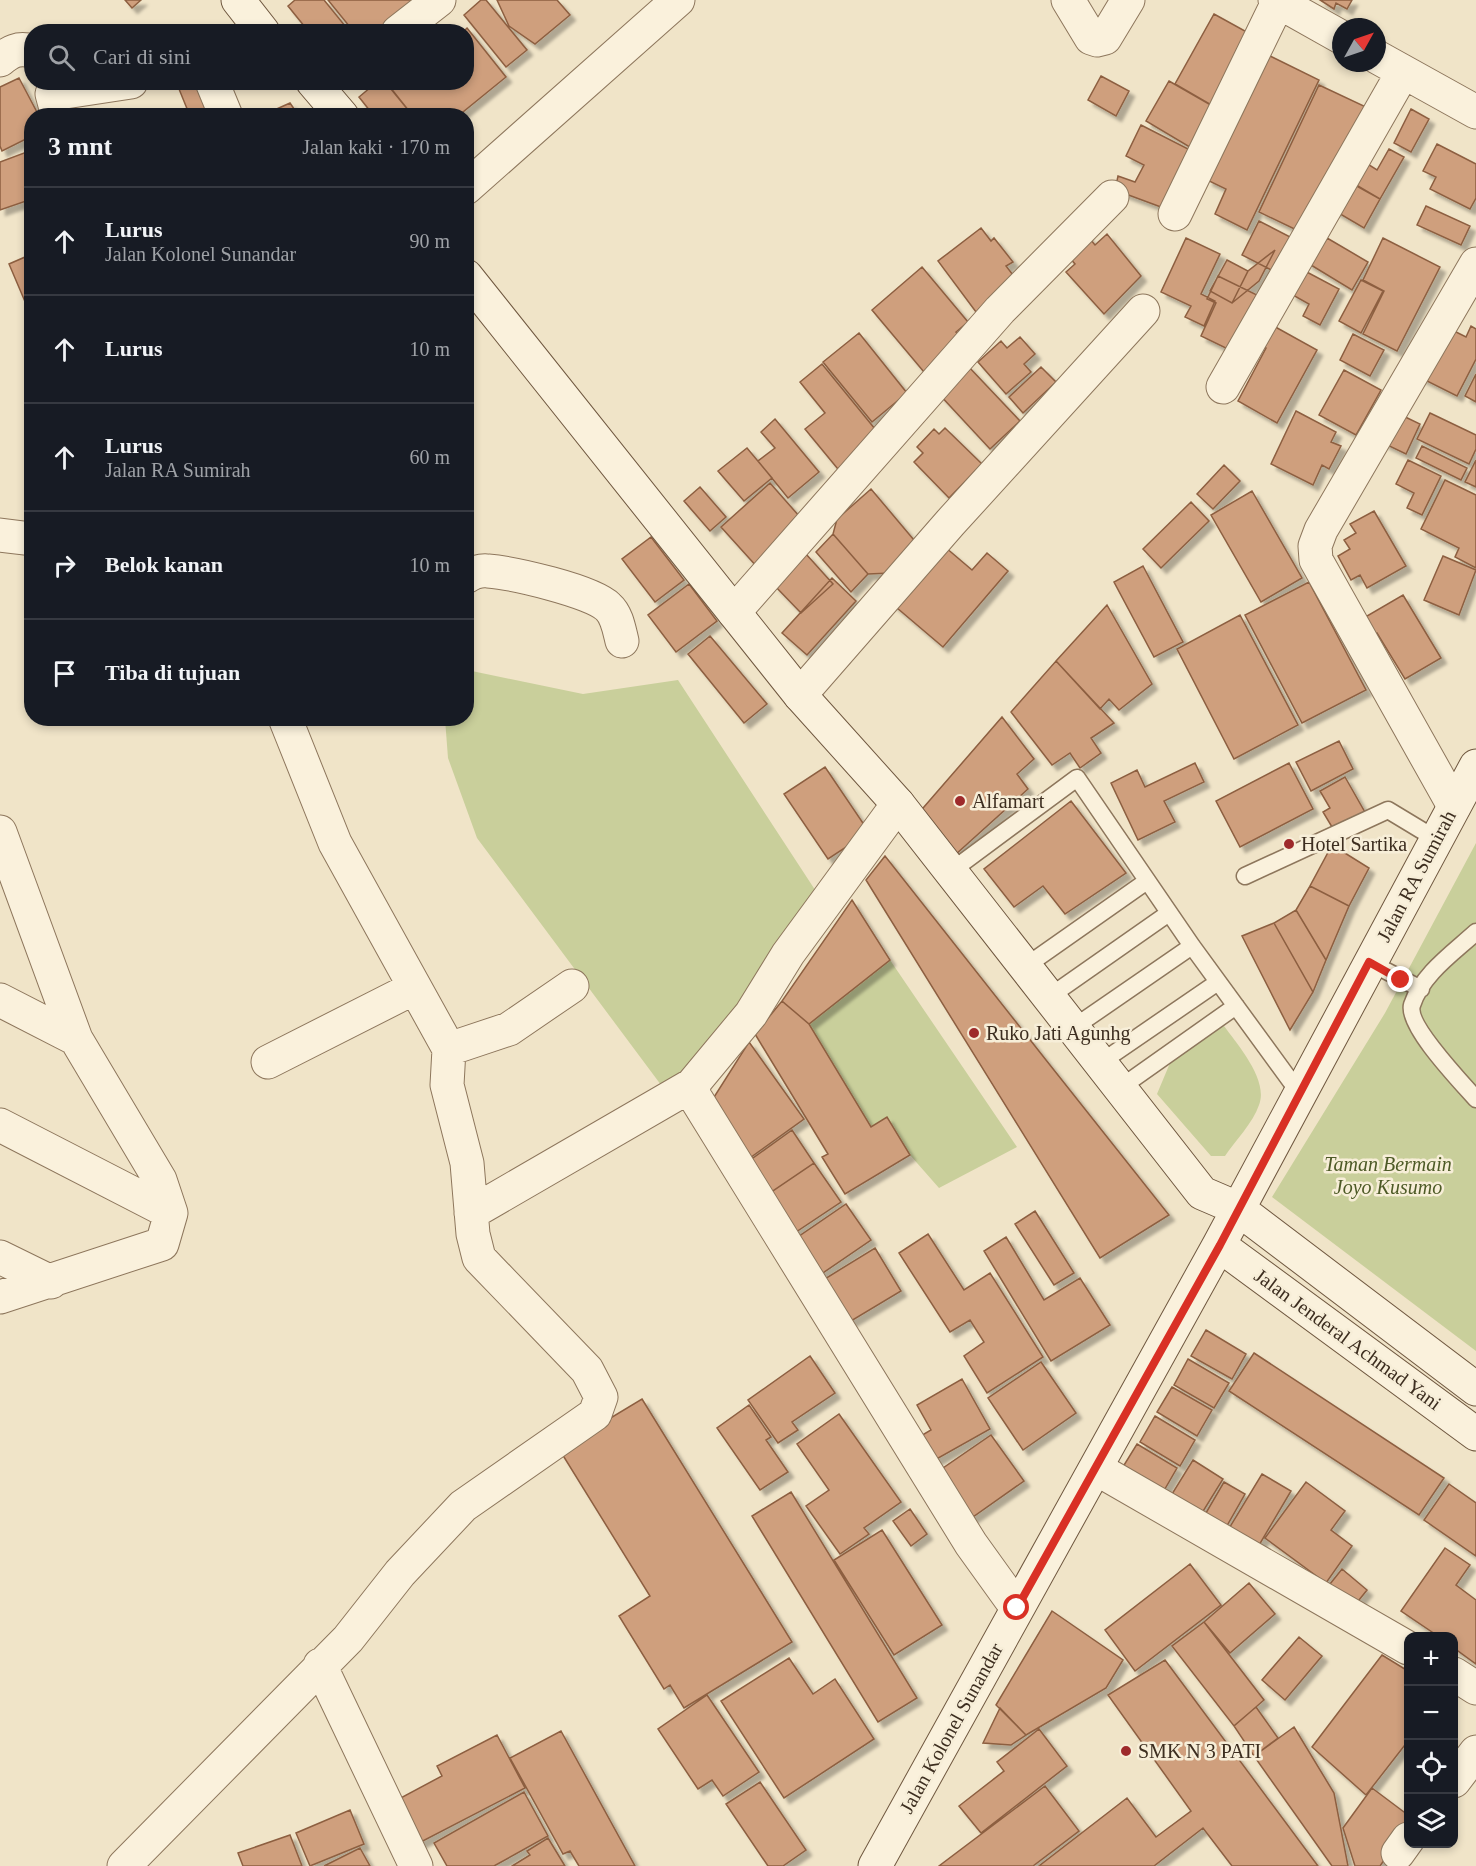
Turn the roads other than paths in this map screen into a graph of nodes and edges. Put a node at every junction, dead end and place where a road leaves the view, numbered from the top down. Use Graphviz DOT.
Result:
graph roads {
  1 [pos="439,0"];
  2 [pos="678,0"];
  3 [pos="1068,0"];
  4 [pos="1128,0"];
  5 [pos="1276,1"];
  6 [pos="408,24"];
  7 [pos="1332,32"];
  8 [pos="24,48"];
  9 [pos="0,60"];
  10 [pos="1390,64"];
  11 [pos="90,90"];
  12 [pos="215,90"];
  13 [pos="54,97"];
  14 [pos="223,108"];
  15 [pos="1476,112"];
  16 [pos="474,181"];
  17 [pos="1112,197"];
  18 [pos="1175,214"];
  19 [pos="1476,264"];
  20 [pos="474,286"];
  21 [pos="1143,311"];
  22 [pos="1223,387"];
  23 [pos="0,535"];
  24 [pos="24,537"];
  25 [pos="474,574"];
  26 [pos="735,612"];
  27 [pos="622,641"];
  28 [pos="800,695"];
  29 [pos="288,726"];
  30 [pos="1476,765"];
  31 [pos="898,804"];
  32 [pos="1454,806"];
  33 [pos="0,832"];
  34 [pos="1436,839"];
  35 [pos="950,872"];
  36 [pos="1245,876"];
  37 [pos="1147,881"];
  38 [pos="14,899"];
  39 [pos="1169,913"];
  40 [pos="1476,932"];
  41 [pos="1192,946"];
  42 [pos="1369,962"];
  43 [pos="1026,966"];
  44 [pos="1218,982"];
  45 [pos="572,986"];
  46 [pos="414,988"];
  47 [pos="1421,989"];
  48 [pos="1048,997"];
  49 [pos="0,1000"];
  50 [pos="1236,1006"];
  51 [pos="1073,1028"];
  52 [pos="76,1039"];
  53 [pos="449,1049"];
  54 [pos="268,1062"];
  55 [pos="1110,1075"];
  56 [pos="692,1085"];
  57 [pos="1300,1094"];
  58 [pos="1476,1099"];
  59 [pos="0,1125"];
  60 [pos="1202,1193"];
  61 [pos="1237,1208"];
  62 [pos="171,1212"];
  63 [pos="471,1213"];
  64 [pos="1220,1245"];
  65 [pos="0,1257"];
  66 [pos="51,1282"];
  67 [pos="0,1297"];
  68 [pos="1476,1389"];
  69 [pos="1476,1434"];
  70 [pos="1097,1469"];
  71 [pos="1017,1608"];
  72 [pos="1404,1646"];
  73 [pos="321,1665"];
  74 [pos="1458,1677"];
  75 [pos="1476,1688"];
  76 [pos="1476,1752"];
  77 [pos="1458,1776"];
  78 [pos="124,1866"];
  79 [pos="416,1866"];
  80 [pos="875,1866"];
  1 -- 6 [label="street"];
  2 -- 16 [label="street"];
  3 -- 4 [label="street"];
  5 -- 7 [label="street"];
  5 -- 18 [label="street"];
  8 -- 9 [label="street"];
  10 -- 15 [label="street"];
  10 -- 22 [label="street"];
  11 -- 13 [label="street"];
  12 -- 14 [label="street"];
  17 -- 26 [label="street"];
  19 -- 32 [label="street"];
  20 -- 26 [label="street"];
  21 -- 28 [label="street"];
  23 -- 24 [label="street"];
  25 -- 27 [label="street"];
  26 -- 28 [label="street"];
  28 -- 31 [label="street"];
  29 -- 46 [label="street"];
  30 -- 32 [label="street, Jalan RA Sumirah"];
  31 -- 35 [label="street"];
  31 -- 56 [label="street"];
  32 -- 34 [label="street, Jalan RA Sumirah"];
  33 -- 38 [label="street"];
  34 -- 36 [label="lane"];
  34 -- 42 [label="street, Jalan RA Sumirah"];
  35 -- 37 [label="lane"];
  35 -- 43 [label="street"];
  37 -- 39 [label="lane"];
  37 -- 43 [label="lane"];
  38 -- 52 [label="street"];
  39 -- 41 [label="lane"];
  39 -- 48 [label="lane"];
  40 -- 47 [label="lane"];
  41 -- 44 [label="lane"];
  41 -- 51 [label="lane"];
  42 -- 47 [label="lane"];
  42 -- 57 [label="street, Jalan RA Sumirah"];
  43 -- 48 [label="street"];
  44 -- 50 [label="lane"];
  44 -- 55 [label="lane"];
  45 -- 53 [label="street"];
  46 -- 53 [label="street"];
  46 -- 54 [label="street"];
  47 -- 58 [label="lane"];
  48 -- 51 [label="street"];
  49 -- 52 [label="street"];
  50 -- 55 [label="lane"];
  50 -- 57 [label="lane"];
  51 -- 55 [label="street"];
  52 -- 62 [label="street"];
  53 -- 63 [label="street"];
  55 -- 60 [label="street"];
  56 -- 63 [label="street"];
  56 -- 71 [label="street"];
  57 -- 61 [label="street, Jalan RA Sumirah"];
  59 -- 62 [label="street"];
  60 -- 61 [label="street, Jalan Jenderal Achmad Yani"];
  60 -- 64 [label="street"];
  61 -- 64 [label="street, Jalan RA Sumirah"];
  61 -- 68 [label="street, Jalan Jenderal Achmad Yani"];
  62 -- 66 [label="street"];
  63 -- 73 [label="street"];
  64 -- 69 [label="street, Jalan Jenderal Achmad Yani"];
  64 -- 70 [label="street, Jalan Kolonel Sunandar"];
  65 -- 66 [label="street"];
  66 -- 67 [label="street"];
  70 -- 71 [label="street, Jalan Kolonel Sunandar"];
  70 -- 72 [label="street"];
  71 -- 80 [label="street, Jalan Kolonel Sunandar"];
  73 -- 78 [label="street"];
  73 -- 79 [label="street"];
  74 -- 75 [label="street"];
  76 -- 77 [label="street"];
}
